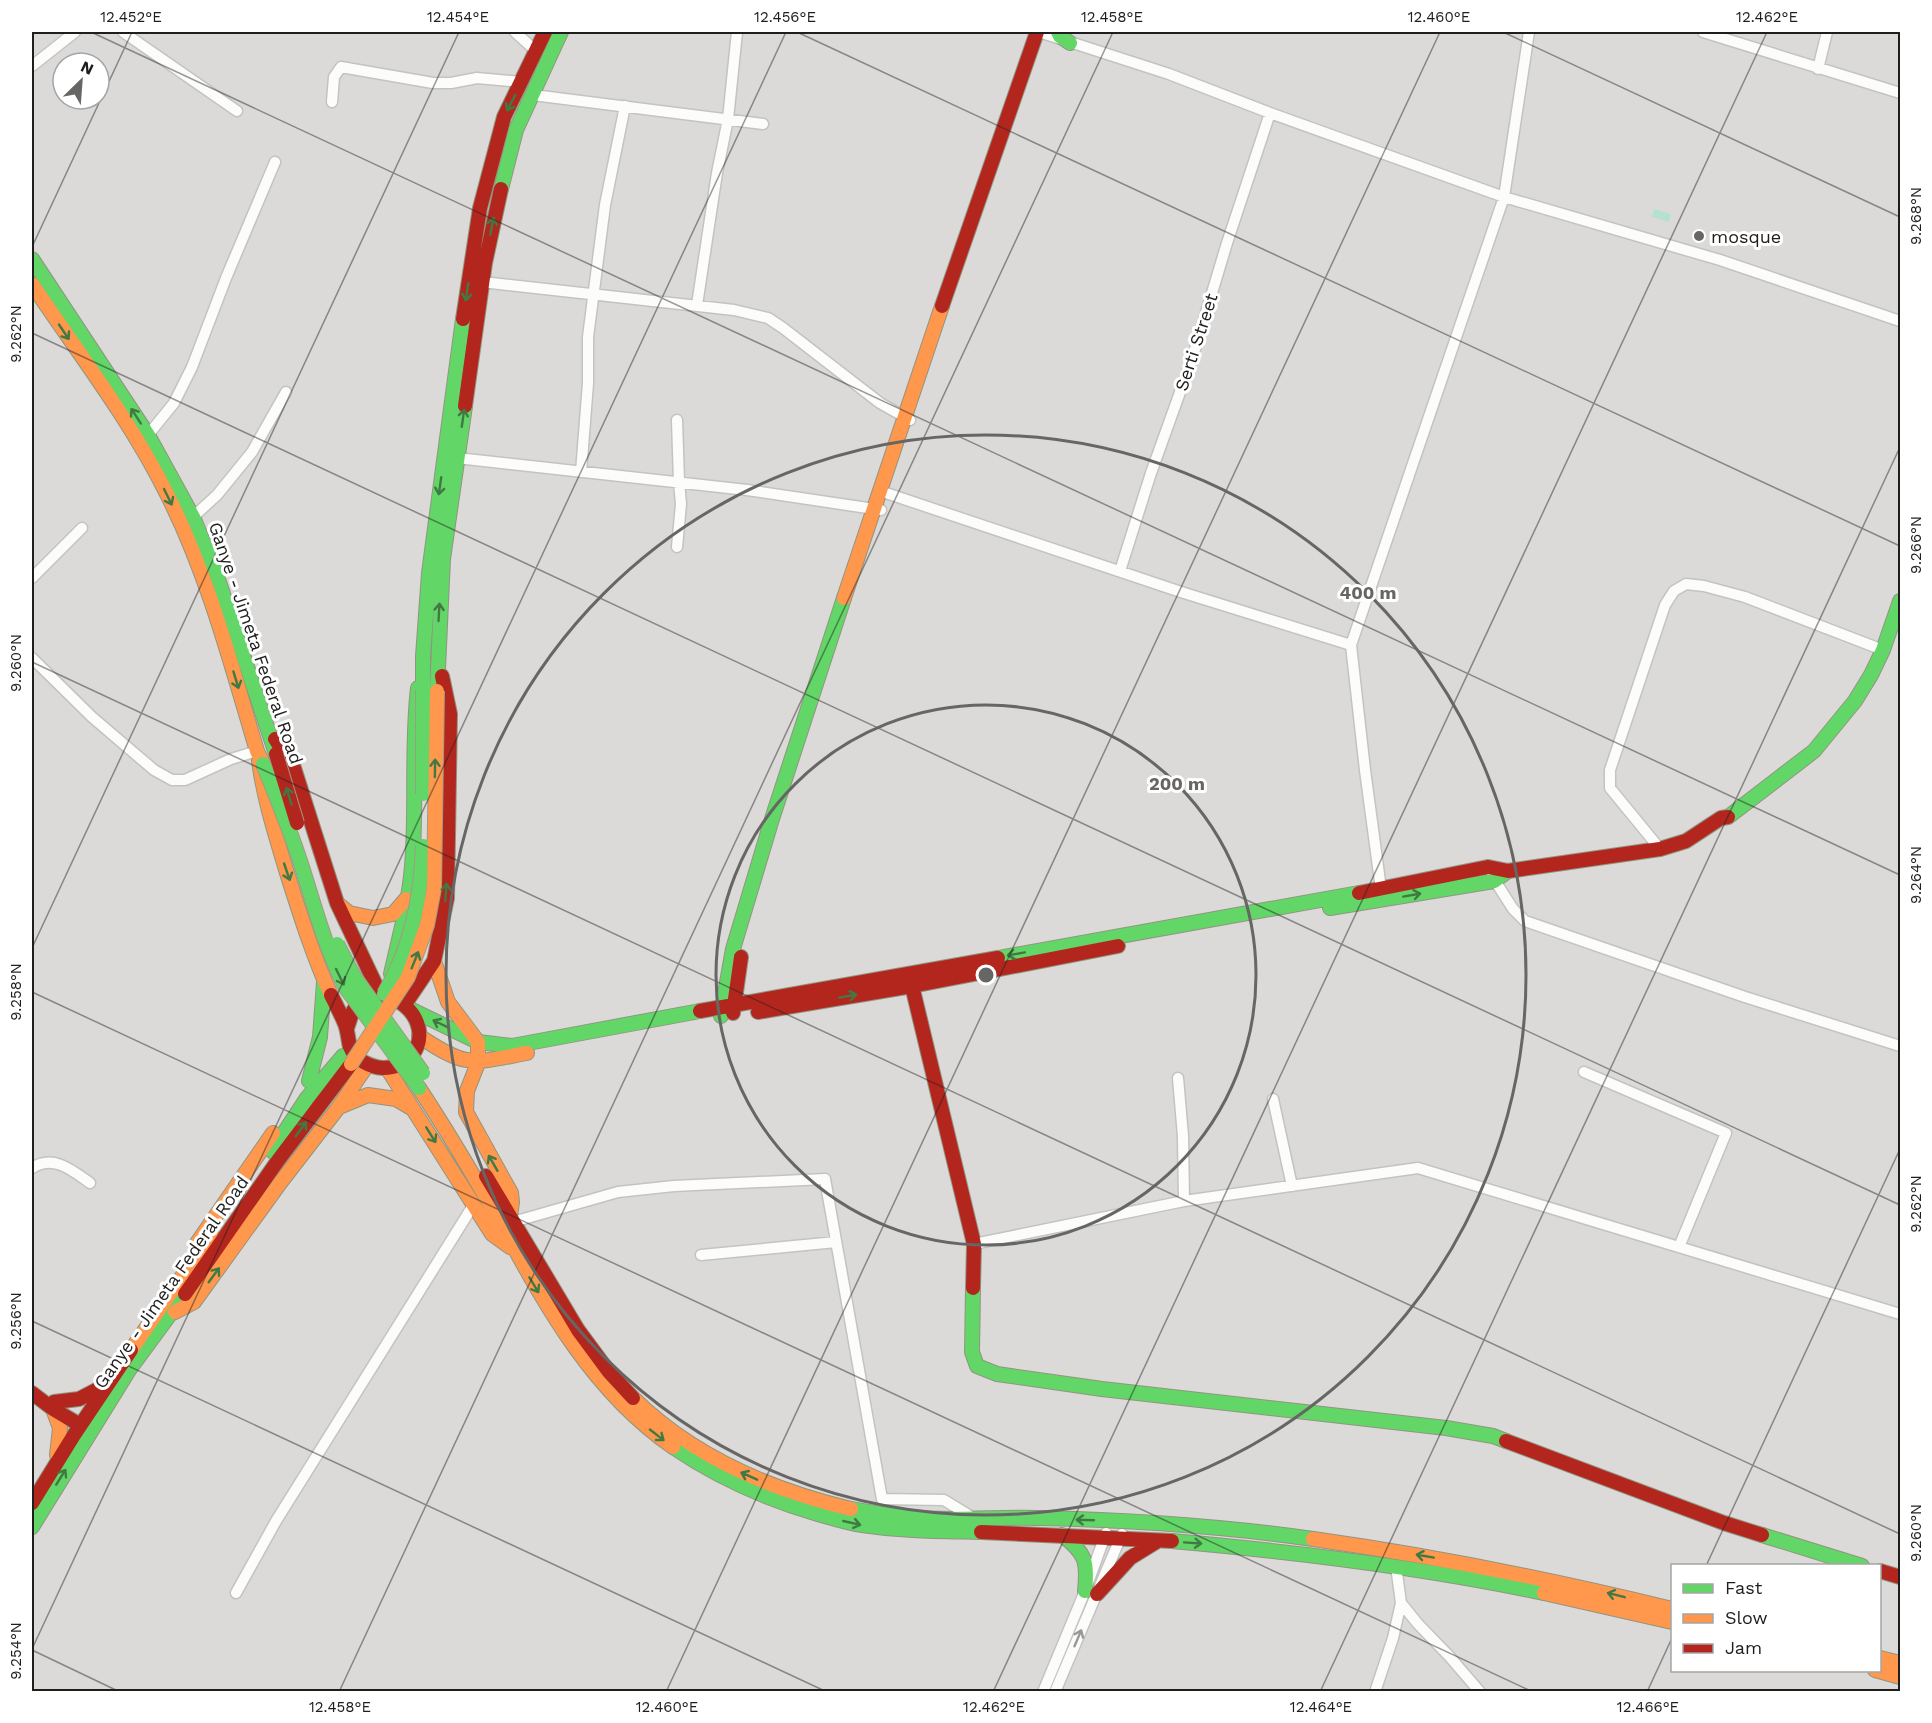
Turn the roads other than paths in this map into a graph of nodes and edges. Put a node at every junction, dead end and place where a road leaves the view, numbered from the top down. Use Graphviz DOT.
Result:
graph roads {
  1 [pos="75,32"];
  2 [pos="123,32"];
  3 [pos="515,32"];
  4 [pos="561,32"];
  5 [pos="737,32"];
  6 [pos="1045,32"];
  7 [pos="1529,32"];
  8 [pos="1703,32"];
  9 [pos="1827,32"];
  10 [pos="539,40"];
  11 [pos="1070,43"];
  12 [pos="32,66"];
  13 [pos="1818,69"];
  14 [pos="522,82"];
  15 [pos="1900,93"];
  16 [pos="532,95"];
  17 [pos="332,102"];
  18 [pos="625,106"];
  19 [pos="237,111"];
  20 [pos="1270,113"];
  21 [pos="728,120"];
  22 [pos="763,124"];
  23 [pos="275,162"];
  24 [pos="1504,197"];
  25 [pos="32,259"];
  26 [pos="482,282"];
  27 [pos="32,284"];
  28 [pos="594,294"];
  29 [pos="697,305"];
  30 [pos="1900,321"];
  31 [pos="286,392"];
  32 [pos="907,419"];
  33 [pos="677,420"];
  34 [pos="148,435"];
  35 [pos="457,458"];
  36 [pos="581,472"];
  37 [pos="679,482"];
  38 [pos="883,492"];
  39 [pos="877,509"];
  40 [pos="193,517"];
  41 [pos="82,528"];
  42 [pos="677,547"];
  43 [pos="1120,571"];
  44 [pos="32,578"];
  45 [pos="1899,611"];
  46 [pos="1352,645"];
  47 [pos="1883,650"];
  48 [pos="438,652"];
  49 [pos="423,656"];
  50 [pos="32,658"];
  51 [pos="430,691"];
  52 [pos="264,720"];
  53 [pos="259,756"];
  54 [pos="1660,849"];
  55 [pos="1488,867"];
  56 [pos="1508,871"];
  57 [pos="1494,881"];
  58 [pos="1382,889"];
  59 [pos="407,898"];
  60 [pos="337,903"];
  61 [pos="434,961"];
  62 [pos="324,978"];
  63 [pos="912,986"];
  64 [pos="384,996"];
  65 [pos="409,1007"];
  66 [pos="728,1011"];
  67 [pos="347,1033"];
  68 [pos="419,1036"];
  69 [pos="478,1042"];
  70 [pos="1900,1046"];
  71 [pos="478,1063"];
  72 [pos="368,1064"];
  73 [pos="387,1068"];
  74 [pos="1584,1072"];
  75 [pos="1178,1078"];
  76 [pos="309,1081"];
  77 [pos="1273,1099"];
  78 [pos="338,1108"];
  79 [pos="416,1112"];
  80 [pos="32,1168"];
  81 [pos="90,1183"];
  82 [pos="1292,1186"];
  83 [pos="1184,1201"];
  84 [pos="474,1204"];
  85 [pos="511,1219"];
  86 [pos="836,1242"];
  87 [pos="974,1244"];
  88 [pos="1680,1247"];
  89 [pos="513,1249"];
  90 [pos="701,1255"];
  91 [pos="177,1294"];
  92 [pos="159,1306"];
  93 [pos="172,1314"];
  94 [pos="1900,1314"];
  95 [pos="107,1383"];
  96 [pos="45,1401"];
  97 [pos="82,1422"];
  98 [pos="56,1462"];
  99 [pos="32,1503"];
  100 [pos="976,1519"];
  101 [pos="1108,1521"];
  102 [pos="1125,1522"];
  103 [pos="32,1527"];
  104 [pos="1062,1535"];
  105 [pos="1105,1537"];
  106 [pos="1121,1538"];
  107 [pos="1159,1541"];
  108 [pos="1856,1564"];
  109 [pos="1396,1566"];
  110 [pos="1881,1571"];
  111 [pos="1900,1577"];
  112 [pos="236,1593"];
  113 [pos="1091,1593"];
  114 [pos="1401,1603"];
  115 [pos="1671,1609"];
  116 [pos="1671,1622"];
  117 [pos="1881,1658"];
  118 [pos="1900,1663"];
  119 [pos="1879,1672"];
  120 [pos="1900,1677"];
  121 [pos="1043,1692"];
  122 [pos="1055,1692"];
  123 [pos="1375,1692"];
  124 [pos="1480,1692"];
  1 -- 12 [label="street"];
  2 -- 19 [label="street"];
  3 -- 10 [label="street"];
  4 -- 16 [label="main road"];
  5 -- 21 [label="street"];
  6 -- 11 [label="main road"];
  6 -- 32 [label="main road"];
  7 -- 24 [label="street"];
  8 -- 13 [label="street"];
  9 -- 13 [label="street"];
  10 -- 14 [label="main road"];
  11 -- 20 [label="street"];
  13 -- 15 [label="street"];
  14 -- 17 [label="street"];
  14 -- 49 [label="main road, one-way"];
  16 -- 18 [label="street"];
  26 -- 16 [label="main road, one-way"];
  18 -- 21 [label="street"];
  18 -- 28 [label="street"];
  20 -- 24 [label="street"];
  20 -- 43 [label="street, Serti Street"];
  21 -- 22 [label="street"];
  21 -- 29 [label="street"];
  23 -- 34 [label="street"];
  24 -- 30 [label="street"];
  24 -- 46 [label="street"];
  34 -- 25 [label="main road, Ganye - Jimeta Federal Road, one-way"];
  26 -- 28 [label="street"];
  35 -- 26 [label="main road, one-way"];
  27 -- 53 [label="main road, Ganye - Jimeta Federal Road, one-way"];
  28 -- 29 [label="street"];
  28 -- 36 [label="street"];
  29 -- 32 [label="street"];
  31 -- 40 [label="street"];
  32 -- 38 [label="main road"];
  33 -- 37 [label="street"];
  34 -- 40 [label="main road, Ganye - Jimeta Federal Road"];
  35 -- 36 [label="street"];
  48 -- 35 [label="main road, one-way"];
  36 -- 37 [label="street"];
  37 -- 39 [label="street"];
  37 -- 42 [label="street"];
  38 -- 39 [label="main road"];
  38 -- 43 [label="street"];
  39 -- 66 [label="main road"];
  40 -- 52 [label="main road, Ganye - Jimeta Federal Road"];
  41 -- 44 [label="street"];
  43 -- 46 [label="street"];
  45 -- 47 [label="main road"];
  46 -- 58 [label="street"];
  47 -- 54 [label="main road"];
  47 -- 54 [label="street"];
  48 -- 51 [label="main road"];
  61 -- 48 [label="main road, one-way"];
  49 -- 51 [label="main road"];
  49 -- 59 [label="main road"];
  50 -- 53 [label="street"];
  51 -- 91 [label="main road, Ganye - Jimeta Federal Road, bridge"];
  52 -- 60 [label="main road"];
  85 -- 52 [label="main road, Ganye - Jimeta Federal Road, one-way, bridge"];
  53 -- 62 [label="main road, one-way"];
  53 -- 89 [label="main road, Ganye - Jimeta Federal Road, one-way, bridge"];
  54 -- 56 [label="main road"];
  55 -- 56 [label="main road"];
  55 -- 57 [label="street"];
  55 -- 58 [label="main road"];
  56 -- 57 [label="main road"];
  63 -- 57 [label="main road, one-way"];
  57 -- 70 [label="street"];
  58 -- 66 [label="main road, one-way"];
  59 -- 60 [label="main road"];
  59 -- 64 [label="main road"];
  60 -- 64 [label="main road"];
  61 -- 65 [label="main road"];
  61 -- 69 [label="main road"];
  62 -- 67 [label="main road"];
  62 -- 76 [label="main road"];
  66 -- 63 [label="main road, one-way"];
  63 -- 87 [label="main road"];
  64 -- 65 [label="main road"];
  64 -- 67 [label="main road"];
  65 -- 68 [label="main road"];
  69 -- 65 [label="main road, one-way"];
  66 -- 69 [label="main road"];
  66 -- 71 [label="main road"];
  67 -- 72 [label="main road"];
  67 -- 76 [label="main road"];
  68 -- 71 [label="main road"];
  68 -- 73 [label="main road"];
  69 -- 71 [label="main road"];
  85 -- 71 [label="main road, one-way"];
  72 -- 73 [label="main road"];
  72 -- 78 [label="main road"];
  73 -- 79 [label="main road"];
  74 -- 88 [label="street"];
  75 -- 83 [label="street"];
  76 -- 92 [label="main road"];
  77 -- 82 [label="street"];
  78 -- 79 [label="main road"];
  93 -- 78 [label="main road, one-way"];
  79 -- 84 [label="main road, one-way"];
  80 -- 81 [label="street"];
  82 -- 83 [label="street"];
  82 -- 88 [label="street"];
  83 -- 87 [label="street"];
  84 -- 89 [label="main road"];
  84 -- 112 [label="street"];
  85 -- 86 [label="street"];
  100 -- 85 [label="main road, Ganye - Jimeta Federal Road, one-way"];
  86 -- 90 [label="street"];
  86 -- 100 [label="street"];
  87 -- 108 [label="main road"];
  88 -- 94 [label="street"];
  89 -- 104 [label="main road, Ganye - Jimeta Federal Road, one-way"];
  91 -- 92 [label="main road, Ganye - Jimeta Federal Road"];
  91 -- 93 [label="main road, Ganye - Jimeta Federal Road"];
  92 -- 95 [label="main road, Ganye - Jimeta Federal Road"];
  103 -- 93 [label="main road, Ganye - Jimeta Federal Road, one-way"];
  95 -- 96 [label="main road"];
  95 -- 97 [label="main road, Ganye - Jimeta Federal Road"];
  96 -- 97 [label="main road"];
  96 -- 98 [label="main road"];
  97 -- 98 [label="main road, Ganye - Jimeta Federal Road"];
  98 -- 99 [label="main road, Ganye - Jimeta Federal Road"];
  101 -- 100 [label="main road, Ganye - Jimeta Federal Road, one-way"];
  101 -- 102 [label="main road, Ganye - Jimeta Federal Road"];
  101 -- 105 [label="street"];
  102 -- 106 [label="street"];
  115 -- 102 [label="main road, Ganye - Jimeta Federal Road, one-way"];
  104 -- 105 [label="main road, Ganye - Jimeta Federal Road"];
  104 -- 113 [label="main road"];
  105 -- 106 [label="main road, Ganye - Jimeta Federal Road"];
  105 -- 113 [label="street"];
  106 -- 107 [label="main road, Ganye - Jimeta Federal Road"];
  106 -- 113 [label="street"];
  107 -- 109 [label="main road, Ganye - Jimeta Federal Road, one-way"];
  107 -- 113 [label="main road"];
  109 -- 114 [label="street"];
  109 -- 116 [label="main road, Ganye - Jimeta Federal Road"];
  110 -- 111 [label="main road"];
  113 -- 121 [label="street"];
  122 -- 113 [label="street, one-way"];
  114 -- 123 [label="street"];
  114 -- 124 [label="street"];
  117 -- 118 [label="main road"];
  119 -- 120 [label="main road"];
}
